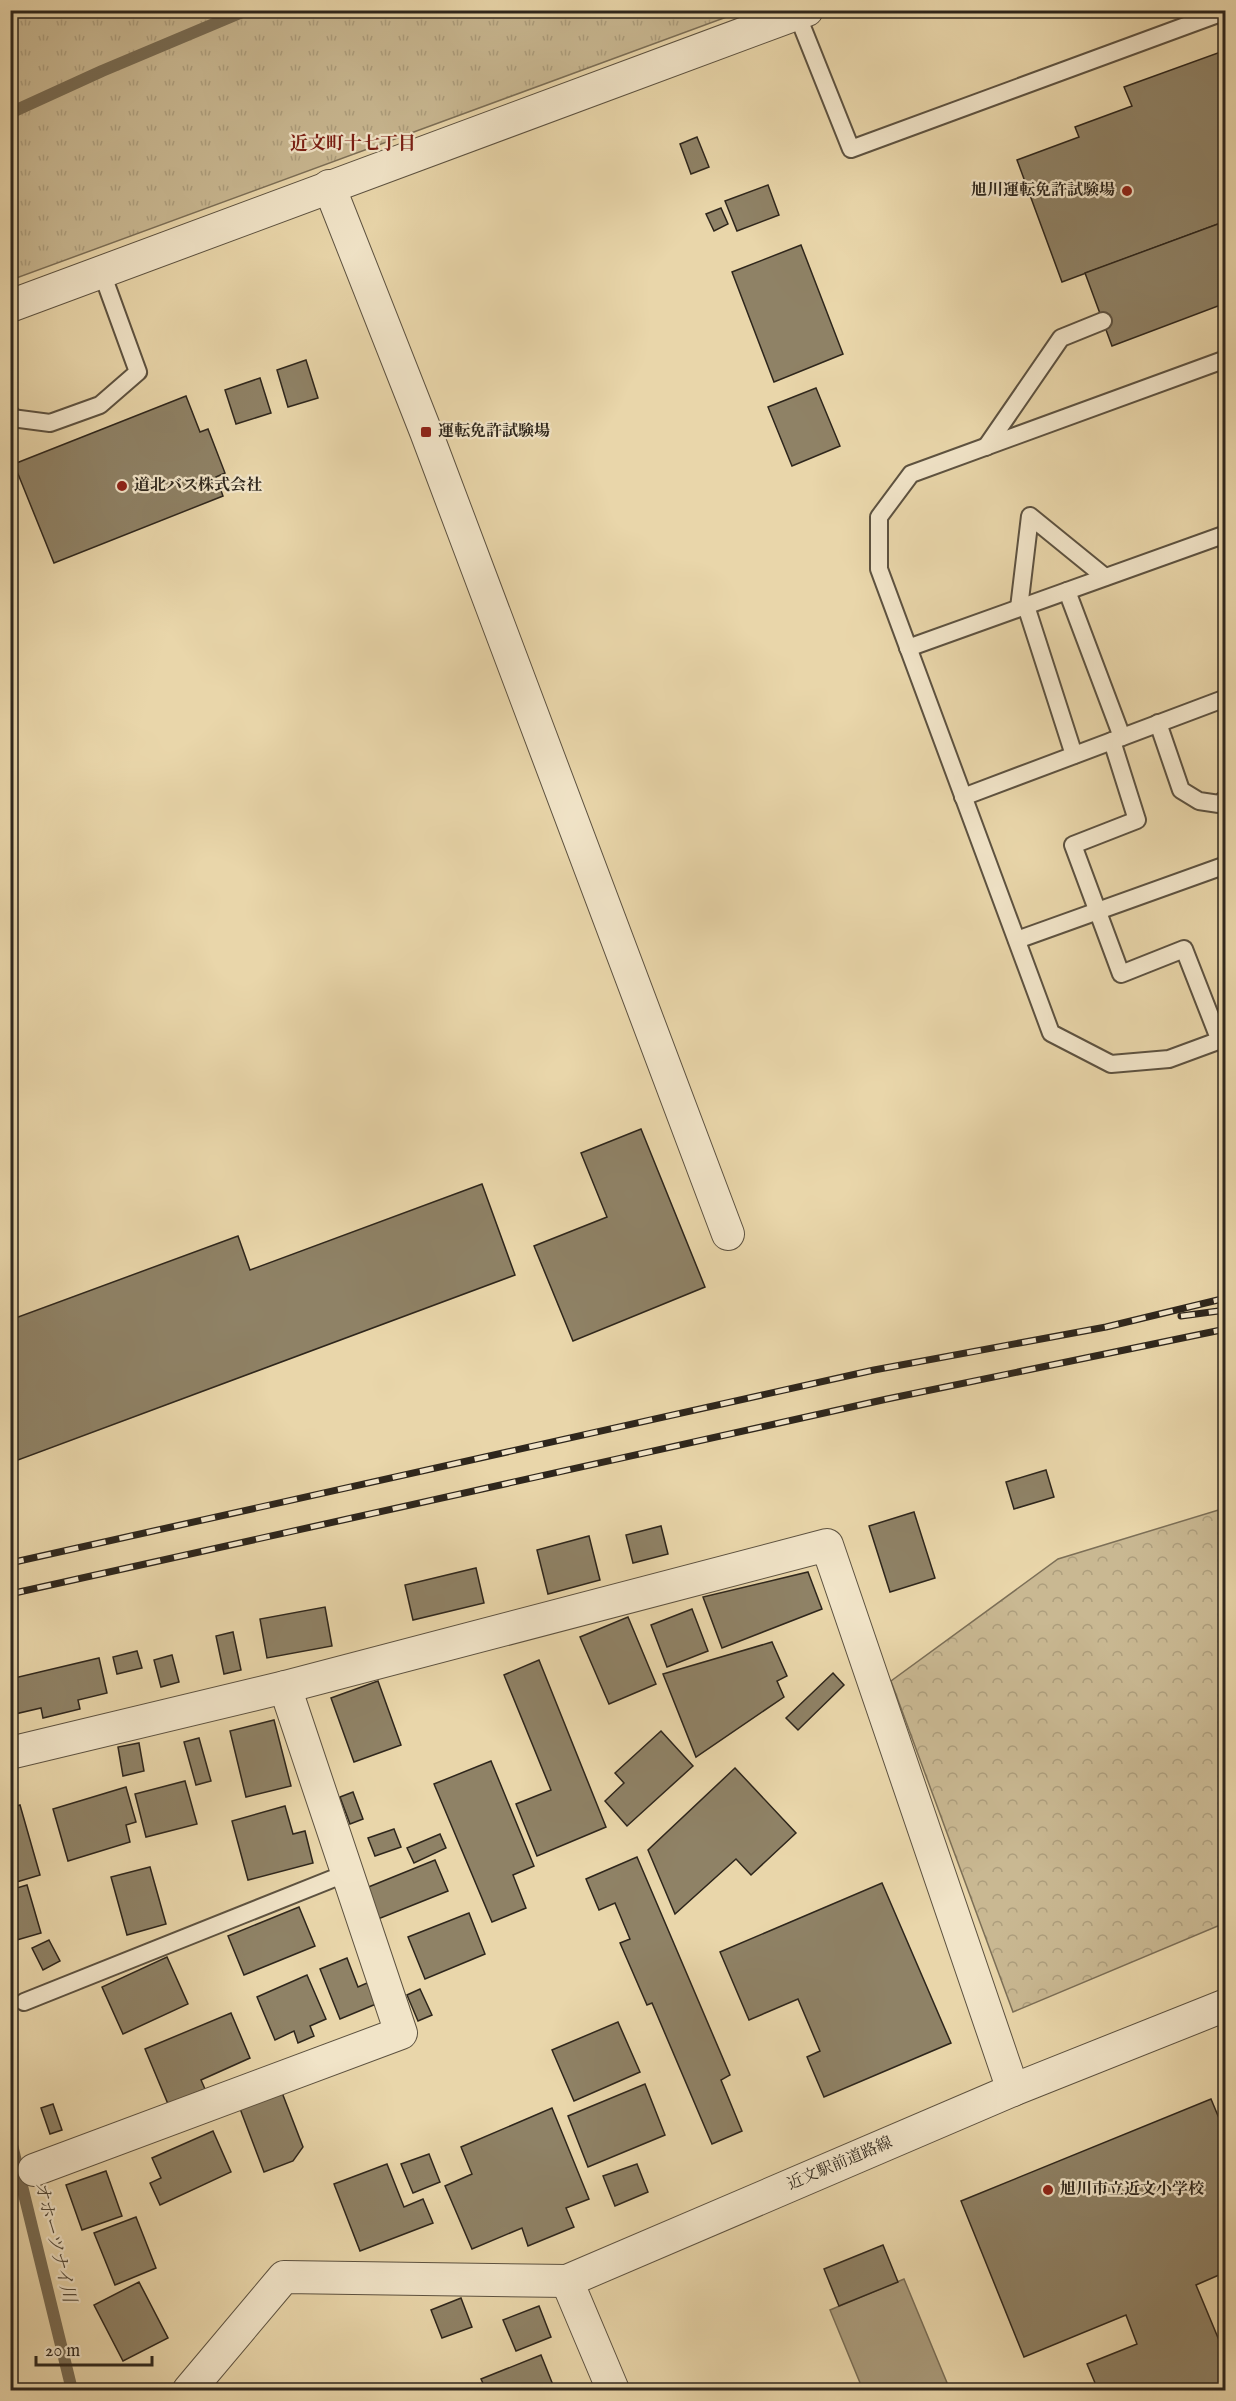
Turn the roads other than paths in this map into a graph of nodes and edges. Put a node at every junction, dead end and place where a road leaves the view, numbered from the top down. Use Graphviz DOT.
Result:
graph roads {
  1 [pos="1226,11"];
  2 [pos="802,12"];
  3 [pos="328,186"];
  4 [pos="102,273"];
  5 [pos="10,306"];
  6 [pos="1103,321"];
  7 [pos="1226,359"];
  8 [pos="10,413"];
  9 [pos="986,447"];
  10 [pos="1226,534"];
  11 [pos="1105,577"];
  12 [pos="1067,591"];
  13 [pos="1022,607"];
  14 [pos="908,648"];
  15 [pos="1226,698"];
  16 [pos="1158,723"];
  17 [pos="1117,739"];
  18 [pos="1074,755"];
  19 [pos="963,797"];
  20 [pos="1226,798"];
  21 [pos="1226,865"];
  22 [pos="1097,911"];
  23 [pos="1017,940"];
  24 [pos="1223,1040"];
  25 [pos="728,1234"];
  26 [pos="285,1687"];
  27 [pos="10,1753"];
  28 [pos="347,1873"];
  29 [pos="24,2002"];
  30 [pos="1226,2005"];
  31 [pos="1013,2090"];
  32 [pos="34,2170"];
  33 [pos="567,2281"];
  34 [pos="189,2391"];
  35 [pos="613,2391"];
  1 -- 2 [label="lane"];
  2 -- 3 [label="street"];
  3 -- 4 [label="street"];
  3 -- 25 [label="street"];
  4 -- 5 [label="street"];
  4 -- 8 [label="lane"];
  6 -- 9 [label="lane"];
  7 -- 9 [label="lane"];
  9 -- 14 [label="lane"];
  10 -- 11 [label="lane"];
  11 -- 12 [label="lane"];
  11 -- 13 [label="lane"];
  12 -- 13 [label="lane"];
  12 -- 17 [label="lane"];
  13 -- 14 [label="lane"];
  13 -- 18 [label="lane"];
  14 -- 19 [label="lane"];
  15 -- 16 [label="lane"];
  16 -- 17 [label="lane"];
  16 -- 20 [label="lane"];
  17 -- 18 [label="lane"];
  17 -- 22 [label="lane"];
  18 -- 19 [label="lane"];
  19 -- 23 [label="lane"];
  21 -- 22 [label="lane"];
  22 -- 23 [label="lane"];
  22 -- 24 [label="lane"];
  23 -- 24 [label="lane"];
  26 -- 27 [label="street"];
  26 -- 28 [label="street"];
  26 -- 31 [label="street"];
  28 -- 29 [label="lane"];
  28 -- 32 [label="street"];
  30 -- 31 [label="street, 近文駅前道路線"];
  31 -- 33 [label="street, 近文駅前道路線"];
  33 -- 34 [label="street"];
  33 -- 35 [label="street"];
}
